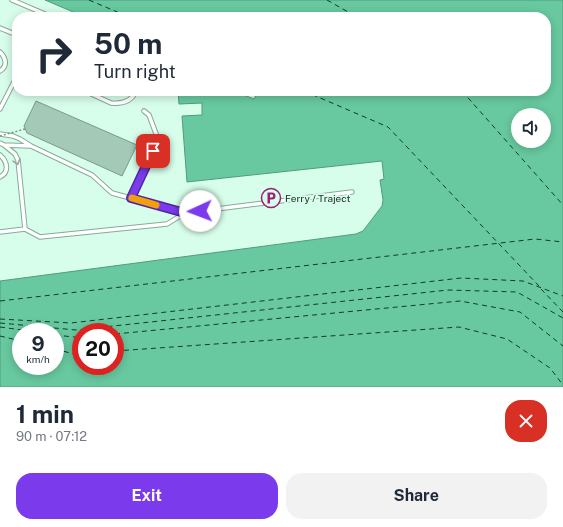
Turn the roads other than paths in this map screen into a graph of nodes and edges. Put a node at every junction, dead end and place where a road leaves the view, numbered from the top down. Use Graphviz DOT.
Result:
graph roads {
  1 [pos="12,0"];
  2 [pos="40,12"];
  3 [pos="0,28"];
  4 [pos="12,33"];
  5 [pos="0,52"];
  6 [pos="0,71"];
  7 [pos="12,86"];
  8 [pos="96,96"];
  9 [pos="134,96"];
  10 [pos="0,109"];
  11 [pos="144,111"];
  12 [pos="0,135"];
  13 [pos="2,144"];
  14 [pos="31,146"];
  15 [pos="0,155"];
  16 [pos="0,177"];
  17 [pos="352,192"];
  18 [pos="131,198"];
  19 [pos="185,213"];
  20 [pos="25,229"];
  21 [pos="0,232"];
  1 -- 2 [label="lane"];
  3 -- 4 [label="lane"];
  5 -- 6 [label="lane"];
  7 -- 10 [label="lane"];
  8 -- 9 [label="lane"];
  11 -- 18 [label="lane"];
  12 -- 14 [label="lane"];
  13 -- 14 [label="lane"];
  13 -- 20 [label="lane, one-way"];
  14 -- 18 [label="lane"];
  15 -- 16 [label="lane"];
  17 -- 19 [label="lane"];
  18 -- 19 [label="lane"];
  19 -- 20 [label="lane"];
  20 -- 21 [label="lane"];
}
